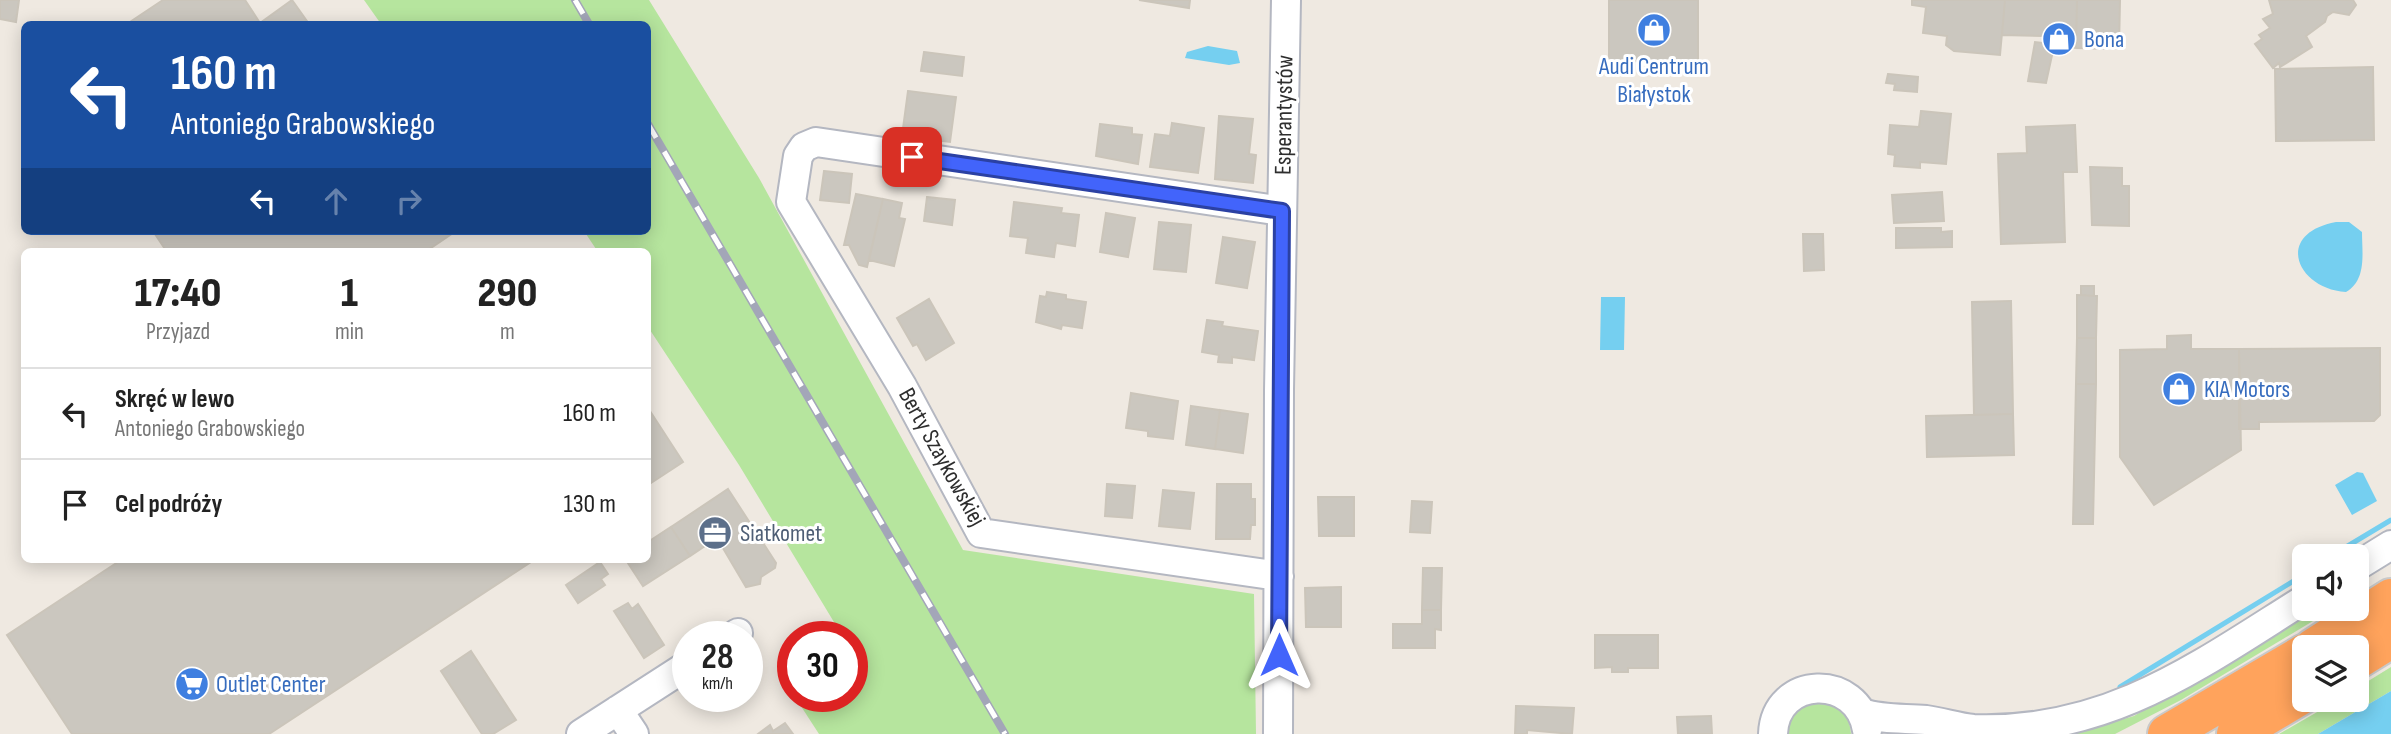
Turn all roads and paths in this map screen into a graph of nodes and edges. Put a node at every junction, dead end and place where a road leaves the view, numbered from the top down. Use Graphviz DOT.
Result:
graph roads {
  1 [pos="1286,0"];
  2 [pos="1282,211"];
  3 [pos="2391,545"];
  4 [pos="2369,559"];
  5 [pos="1279,576"];
  6 [pos="2391,598"];
  7 [pos="2292,607"];
  8 [pos="2333,635"];
  9 [pos="2391,639"];
  10 [pos="2369,653"];
  11 [pos="2292,661"];
  12 [pos="672,675"];
  13 [pos="2292,702"];
  14 [pos="2292,707"];
  15 [pos="618,710"];
  16 [pos="1865,723"];
  17 [pos="1962,732"];
  18 [pos="581,734"];
  19 [pos="634,734"];
  20 [pos="1278,734"];
  21 [pos="1773,734"];
  22 [pos="2167,734"];
  23 [pos="2236,734"];
  24 [pos="2262,734"];
  1 -- 2 [label="street, Esperantystów"];
  2 -- 5 [label="street, Esperantystów"];
  2 -- 5 [label="street, Berty Szaykowskiej"];
  3 -- 4 [label="street"];
  5 -- 20 [label="street, Esperantystów"];
  6 -- 8 [label="highway"];
  7 -- 17 [label="street"];
  9 -- 10 [label="highway"];
  11 -- 22 [label="highway"];
  12 -- 15 [label="street"];
  13 -- 23 [label="highway"];
  14 -- 24 [label="highway"];
  15 -- 18 [label="street"];
  15 -- 19 [label="street"];
  16 -- 17 [label="street"];
  16 -- 21 [label="street"];
}
